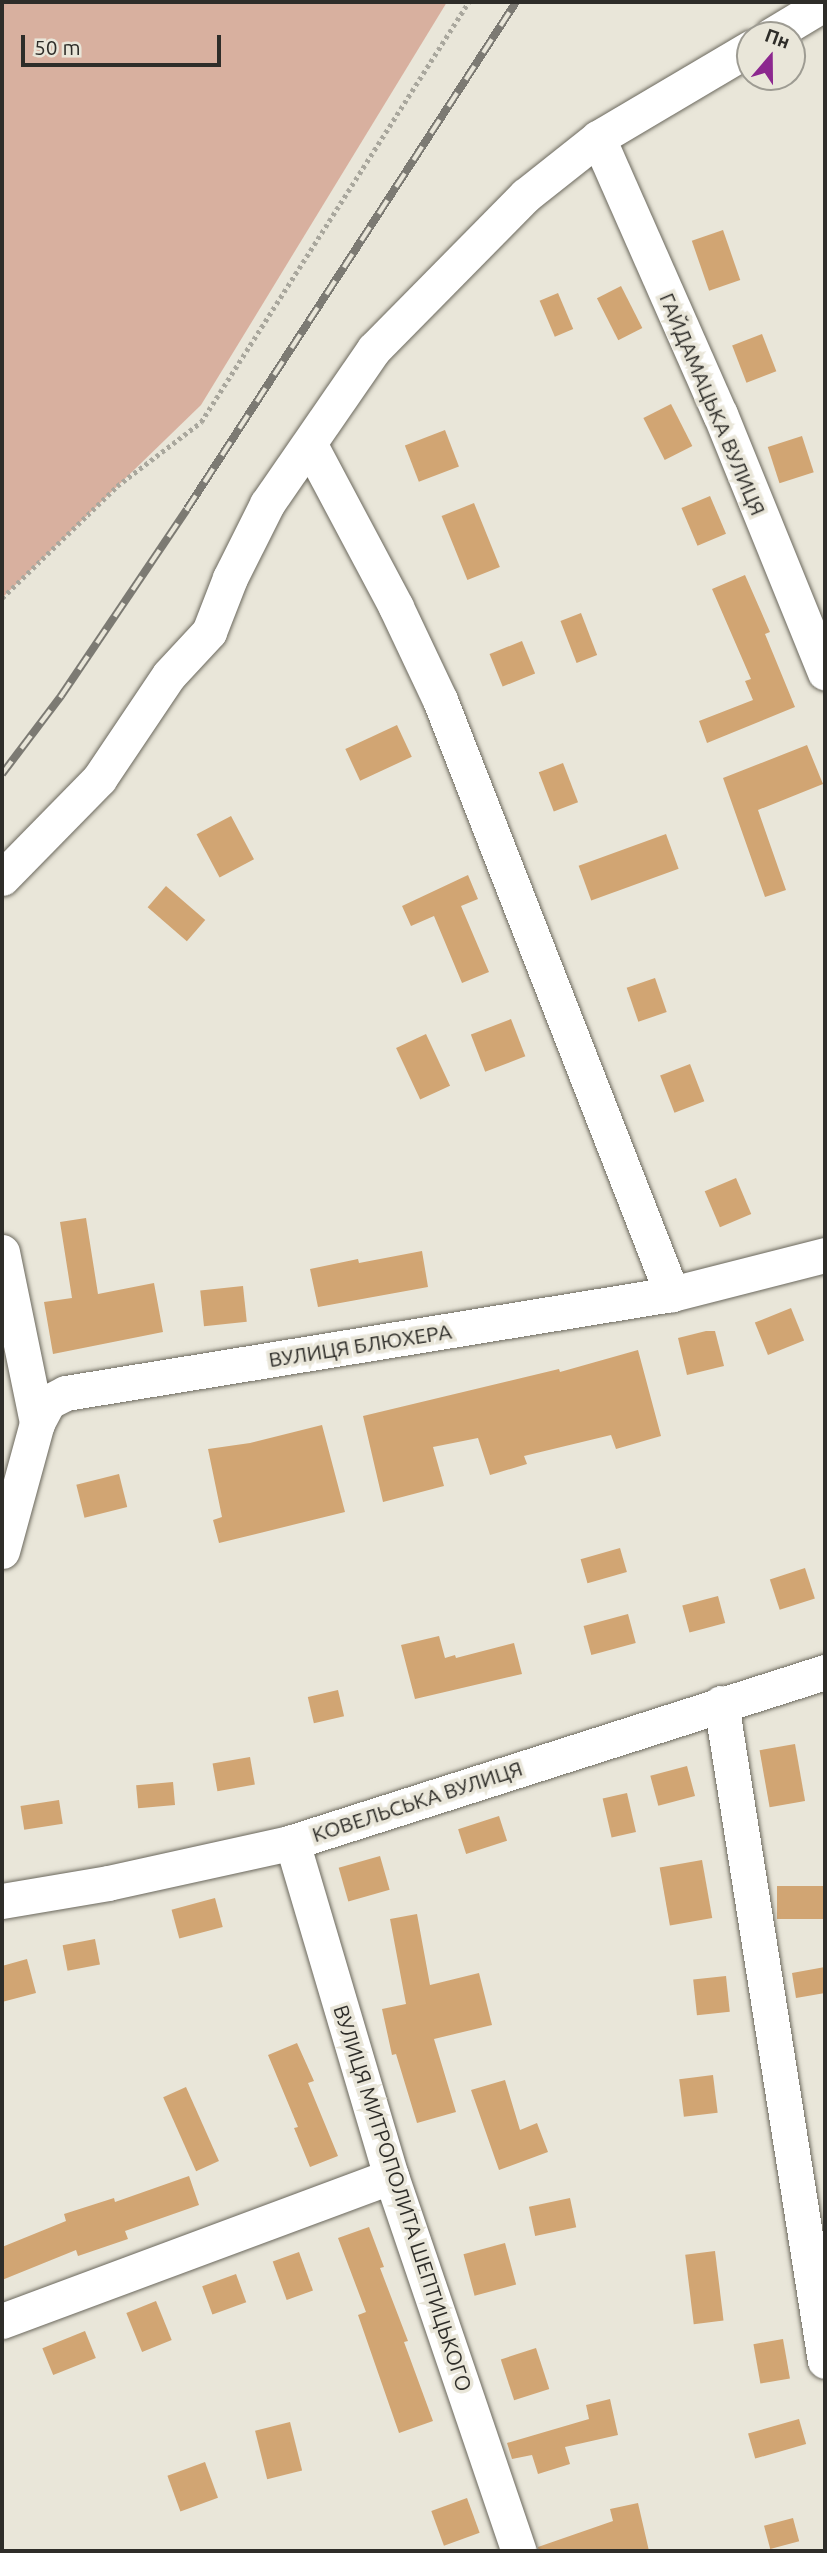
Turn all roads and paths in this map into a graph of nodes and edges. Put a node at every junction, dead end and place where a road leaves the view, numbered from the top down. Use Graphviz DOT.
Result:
graph roads {
  1 [pos="469,2"];
  2 [pos="825,4"];
  3 [pos="796,21"];
  4 [pos="736,56"];
  5 [pos="598,138"];
  6 [pos="310,445"];
  7 [pos="2,598"];
  8 [pos="825,672"];
  9 [pos="2,878"];
  10 [pos="2,1252"];
  11 [pos="825,1255"];
  12 [pos="672,1294"];
  13 [pos="37,1423"];
  14 [pos="2,1550"];
  15 [pos="825,1672"];
  16 [pos="721,1703"];
  17 [pos="292,1842"];
  18 [pos="2,1901"];
  19 [pos="391,2176"];
  20 [pos="2,2321"];
  21 [pos="825,2361"];
  22 [pos="519,2551"];
  1 -- 7 [label="path"];
  2 -- 3 [label="street"];
  4 -- 5 [label="street"];
  5 -- 6 [label="street"];
  5 -- 8 [label="street, ГАЙДАМАЦЬКА ВУЛИЦЯ"];
  6 -- 9 [label="street"];
  6 -- 12 [label="street"];
  10 -- 13 [label="street"];
  11 -- 12 [label="street, ВУЛИЦЯ БЛЮХЕРА"];
  12 -- 13 [label="street, ВУЛИЦЯ БЛЮХЕРА"];
  13 -- 14 [label="street, ВУЛИЦЯ БЛЮХЕРА"];
  15 -- 16 [label="street, КОВЕЛЬСЬКА ВУЛИЦЯ"];
  16 -- 17 [label="street, КОВЕЛЬСЬКА ВУЛИЦЯ"];
  16 -- 21 [label="street"];
  17 -- 18 [label="street, КОВЕЛЬСЬКА ВУЛИЦЯ"];
  17 -- 19 [label="street, ВУЛИЦЯ МИТРОПОЛИТА ШЕПТИЦЬКОГО"];
  19 -- 20 [label="street"];
  19 -- 22 [label="street, ВУЛИЦЯ МИТРОПОЛИТА ШЕПТИЦЬКОГО"];
}
